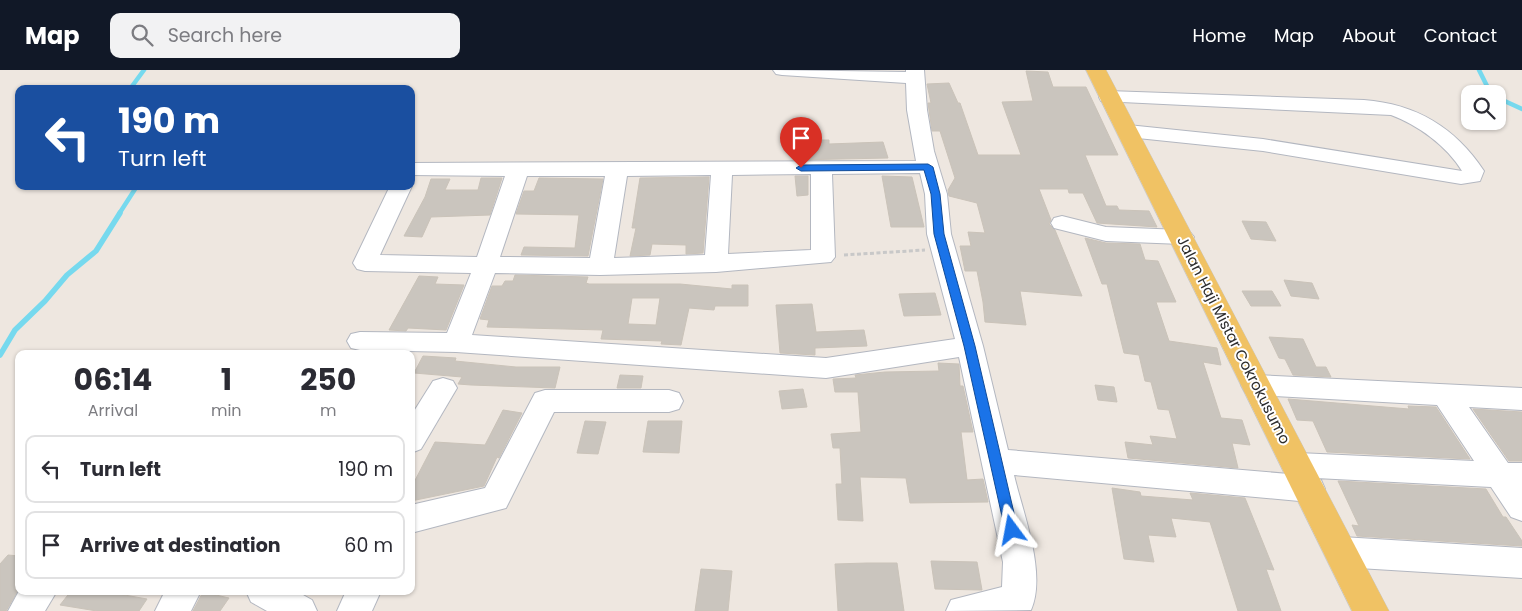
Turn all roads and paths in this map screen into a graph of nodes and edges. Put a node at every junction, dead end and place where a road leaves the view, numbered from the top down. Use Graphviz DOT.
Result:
graph roads {
  1 [pos="782,70"];
  2 [pos="1096,70"];
  3 [pos="915,74"];
  4 [pos="1108,97"];
  5 [pos="1128,131"];
  6 [pos="928,167"];
  7 [pos="722,168"];
  8 [pos="821,168"];
  9 [pos="415,169"];
  10 [pos="617,169"];
  11 [pos="518,170"];
  12 [pos="399,190"];
  13 [pos="1062,223"];
  14 [pos="1182,237"];
  15 [pos="943,249"];
  16 [pos="823,256"];
  17 [pos="716,264"];
  18 [pos="486,265"];
  19 [pos="600,266"];
  20 [pos="360,341"];
  21 [pos="456,343"];
  22 [pos="970,346"];
  23 [pos="1255,385"];
  24 [pos="1446,396"];
  25 [pos="1522,399"];
  26 [pos="428,401"];
  27 [pos="669,402"];
  28 [pos="415,432"];
  29 [pos="996,461"];
  30 [pos="1511,476"];
  31 [pos="1304,477"];
  32 [pos="1522,508"];
  33 [pos="415,518"];
  34 [pos="1342,552"];
  35 [pos="1522,563"];
  36 [pos="37,595"];
  37 [pos="182,595"];
  38 [pos="270,595"];
  39 [pos="362,595"];
  40 [pos="1020,605"];
  41 [pos="25,611"];
  42 [pos="172,611"];
  43 [pos="300,611"];
  44 [pos="354,611"];
  45 [pos="963,611"];
  46 [pos="1372,611"];
  1 -- 3 [label="street"];
  2 -- 4 [label="main road, Jalan Haji Mistar Cokrokusumo"];
  3 -- 6 [label="street"];
  4 -- 5 [label="main road, Jalan Haji Mistar Cokrokusumo"];
  4 -- 5 [label="street"];
  5 -- 14 [label="main road, Jalan Haji Mistar Cokrokusumo"];
  6 -- 8 [label="street"];
  6 -- 15 [label="street"];
  7 -- 8 [label="street"];
  7 -- 10 [label="street"];
  7 -- 17 [label="street"];
  8 -- 16 [label="street"];
  9 -- 11 [label="street"];
  10 -- 11 [label="street"];
  10 -- 19 [label="street"];
  11 -- 18 [label="street"];
  12 -- 18 [label="street"];
  13 -- 14 [label="street"];
  14 -- 23 [label="main road, Jalan Haji Mistar Cokrokusumo"];
  15 -- 16 [label="path"];
  15 -- 22 [label="street"];
  16 -- 17 [label="street"];
  17 -- 19 [label="street"];
  18 -- 19 [label="street"];
  18 -- 21 [label="street"];
  20 -- 21 [label="street"];
  21 -- 22 [label="street"];
  22 -- 29 [label="street"];
  23 -- 24 [label="street"];
  23 -- 31 [label="main road, Jalan Haji Mistar Cokrokusumo"];
  24 -- 25 [label="street"];
  24 -- 30 [label="street"];
  26 -- 28 [label="street"];
  27 -- 33 [label="street"];
  29 -- 31 [label="street"];
  29 -- 40 [label="street"];
  30 -- 31 [label="street"];
  30 -- 32 [label="street"];
  31 -- 34 [label="main road, Jalan Haji Mistar Cokrokusumo"];
  34 -- 35 [label="street"];
  34 -- 46 [label="main road, Jalan Haji Mistar Cokrokusumo"];
  36 -- 41 [label="street"];
  37 -- 42 [label="street"];
  38 -- 43 [label="street"];
  39 -- 44 [label="street"];
  40 -- 45 [label="street"];
}
